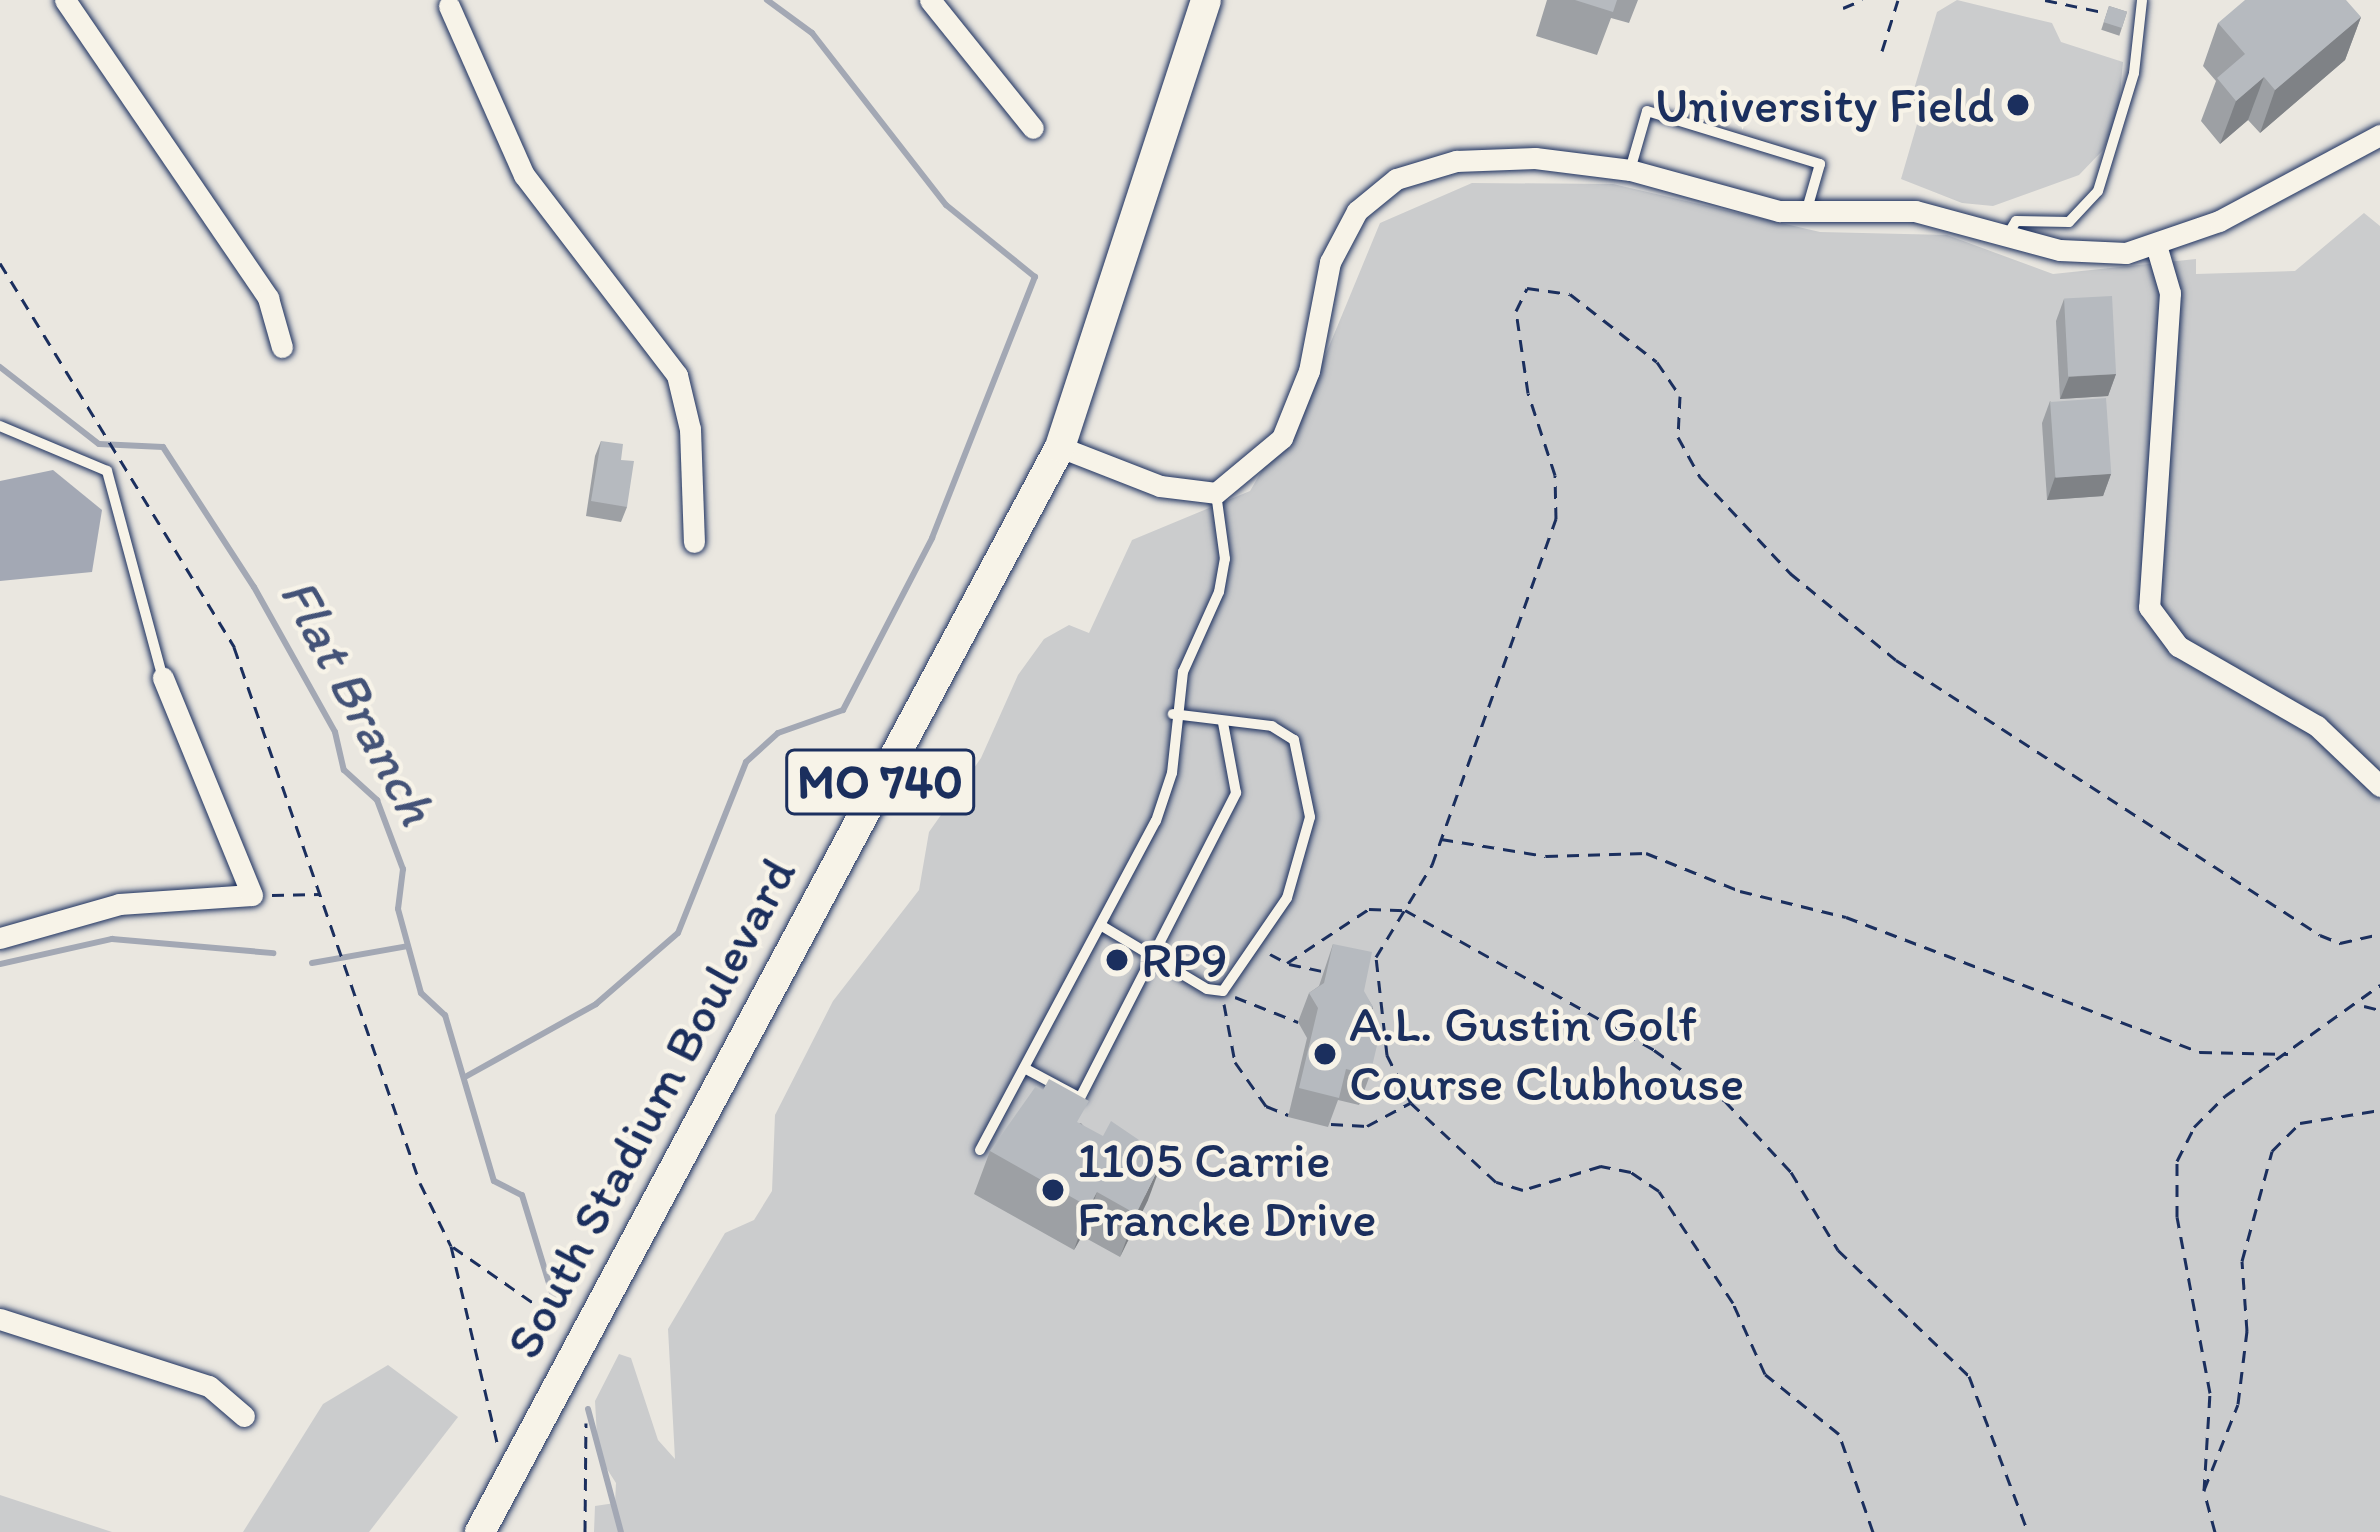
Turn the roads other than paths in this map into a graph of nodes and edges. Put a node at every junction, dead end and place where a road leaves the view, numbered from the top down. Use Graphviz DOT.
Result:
graph roads {
  1 [pos="65,0"];
  2 [pos="930,0"];
  3 [pos="1206,0"];
  4 [pos="2142,0"];
  5 [pos="446,2"];
  6 [pos="1034,128"];
  7 [pos="2380,135"];
  8 [pos="1630,170"];
  9 [pos="1806,212"];
  10 [pos="2008,236"];
  11 [pos="2156,245"];
  12 [pos="281,347"];
  13 [pos="0,426"];
  14 [pos="1060,447"];
  15 [pos="1216,493"];
  16 [pos="694,542"];
  17 [pos="163,678"];
  18 [pos="1173,714"];
  19 [pos="1223,723"];
  20 [pos="2380,786"];
  21 [pos="1102,926"];
  22 [pos="0,938"];
  23 [pos="1150,953"];
  24 [pos="1026,1069"];
  25 [pos="980,1150"];
  26 [pos="0,1319"];
  27 [pos="244,1416"];
  28 [pos="480,1532"];
  1 -- 12 [label="street"];
  2 -- 6 [label="street"];
  3 -- 14 [label="main road, South Stadium Boulevard / MO 740"];
  4 -- 10 [label="lane"];
  5 -- 16 [label="street"];
  7 -- 11 [label="street"];
  8 -- 9 [label="street"];
  8 -- 9 [label="lane"];
  8 -- 15 [label="street"];
  9 -- 10 [label="street"];
  10 -- 11 [label="street"];
  11 -- 20 [label="street"];
  13 -- 17 [label="lane"];
  14 -- 15 [label="street"];
  14 -- 28 [label="main road, South Stadium Boulevard / MO 740"];
  15 -- 18 [label="lane"];
  17 -- 22 [label="street"];
  18 -- 19 [label="lane"];
  18 -- 21 [label="lane"];
  19 -- 23 [label="lane"];
  19 -- 23 [label="lane"];
  21 -- 23 [label="lane"];
  21 -- 24 [label="lane"];
  23 -- 24 [label="lane"];
  24 -- 25 [label="lane"];
  26 -- 27 [label="street"];
}
